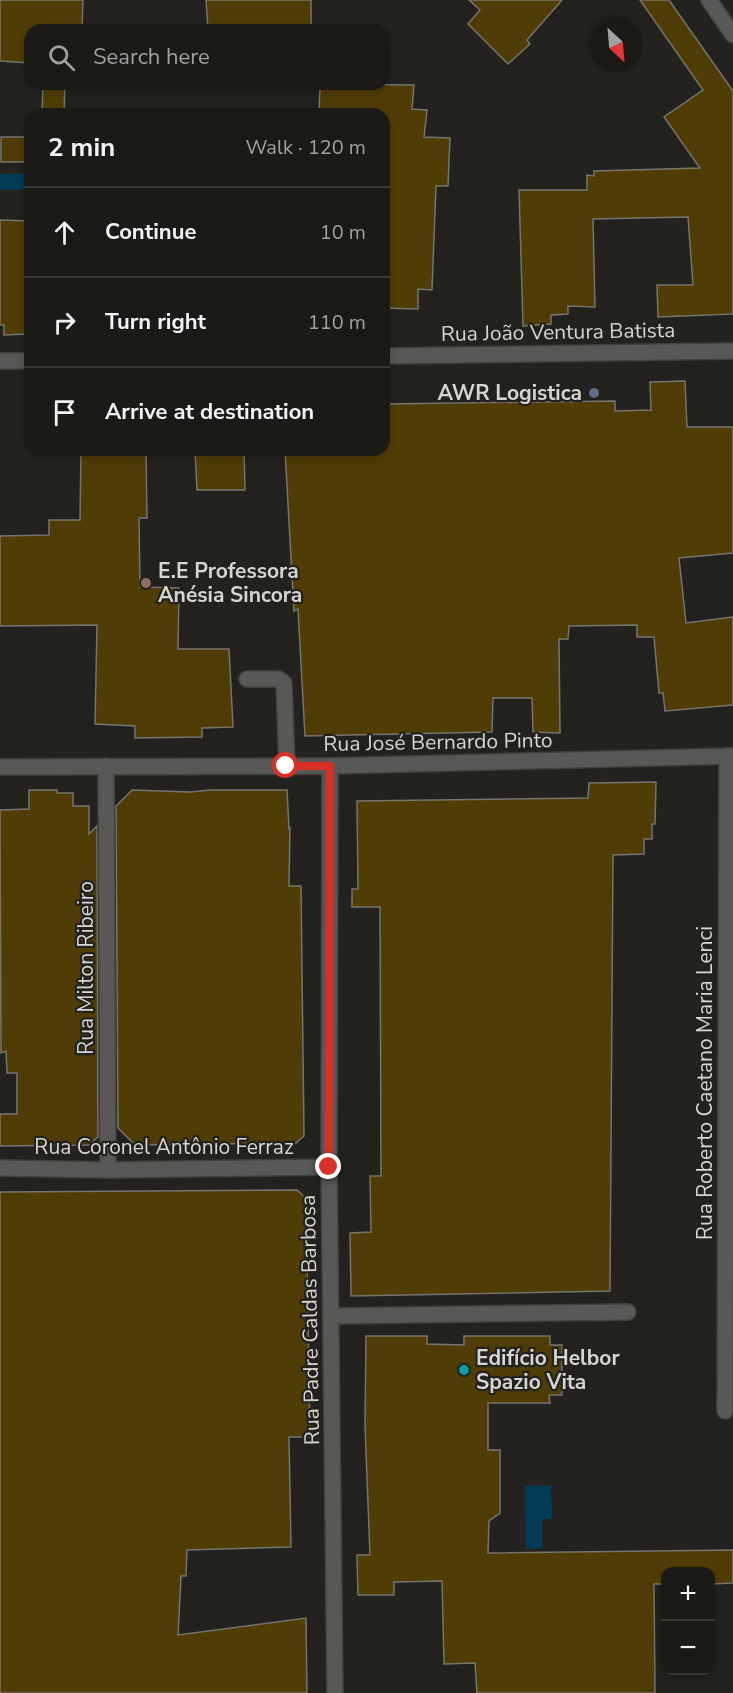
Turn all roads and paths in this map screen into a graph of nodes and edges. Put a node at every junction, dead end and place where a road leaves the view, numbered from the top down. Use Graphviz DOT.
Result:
graph roads {
  1 [pos="709,0"];
  2 [pos="733,36"];
  3 [pos="733,351"];
  4 [pos="390,356"];
  5 [pos="24,361"];
  6 [pos="0,362"];
  7 [pos="247,679"];
  8 [pos="730,756"];
  9 [pos="106,766"];
  10 [pos="286,766"];
  11 [pos="330,766"];
  12 [pos="0,767"];
  13 [pos="329,1167"];
  14 [pos="0,1168"];
  15 [pos="108,1170"];
  16 [pos="628,1312"];
  17 [pos="331,1316"];
  18 [pos="725,1411"];
  19 [pos="335,1693"];
  1 -- 2 [label="street"];
  3 -- 4 [label="street, Rua João Ventura Batista"];
  5 -- 6 [label="street"];
  7 -- 10 [label="street"];
  8 -- 11 [label="street, Rua José Bernardo Pinto"];
  8 -- 18 [label="street, Rua Roberto Caetano Maria Lenci"];
  9 -- 10 [label="street, Rua José Bernardo Pinto"];
  9 -- 12 [label="street, Rua José Bernardo Pinto"];
  9 -- 15 [label="street, Rua Milton Ribeiro"];
  10 -- 11 [label="street, Rua José Bernardo Pinto"];
  11 -- 13 [label="street, Rua Padre Caldas Barbosa"];
  13 -- 15 [label="street, Rua Coronel Antônio Ferraz"];
  13 -- 17 [label="street, Rua Padre Caldas Barbosa"];
  14 -- 15 [label="street, Rua Coronel Antônio Ferraz"];
  16 -- 17 [label="street"];
  17 -- 19 [label="street, Rua Padre Caldas Barbosa"];
}
